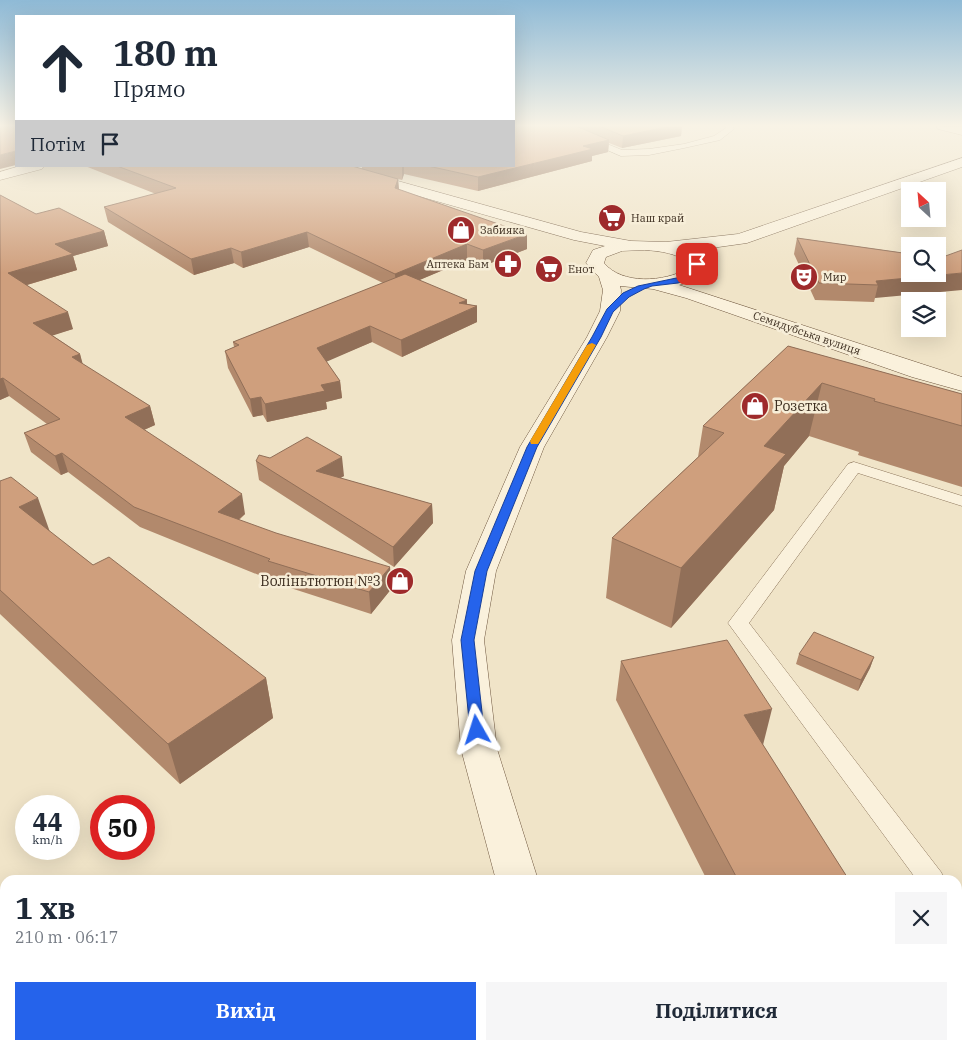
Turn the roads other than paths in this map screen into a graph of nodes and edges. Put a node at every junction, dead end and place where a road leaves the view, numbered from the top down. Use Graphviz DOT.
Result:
graph roads {
  1 [pos="366,175"];
  2 [pos="925,175"];
  3 [pos="544,228"];
  4 [pos="741,239"];
  5 [pos="634,245"];
  6 [pos="666,247"];
  7 [pos="595,259"];
  8 [pos="696,268"];
  9 [pos="607,275"];
  10 [pos="651,284"];
  11 [pos="722,304"];
  12 [pos="610,311"];
  13 [pos="962,384"];
  14 [pos="962,501"];
  15 [pos="516,875"];
  16 [pos="928,875"];
  1 -- 3 [label="main road"];
  2 -- 4 [label="main road"];
  3 -- 5 [label="main road"];
  3 -- 7 [label="main road"];
  4 -- 6 [label="main road"];
  4 -- 8 [label="main road"];
  5 -- 6 [label="main road"];
  5 -- 7 [label="main road"];
  6 -- 8 [label="main road"];
  7 -- 9 [label="main road"];
  8 -- 10 [label="main road"];
  8 -- 11 [label="main road"];
  9 -- 10 [label="main road"];
  9 -- 12 [label="main road"];
  10 -- 11 [label="main road, Семидубська вулиця"];
  10 -- 12 [label="main road"];
  11 -- 13 [label="main road, Семидубська вулиця"];
  12 -- 15 [label="main road"];
  14 -- 16 [label="lane"];
}
